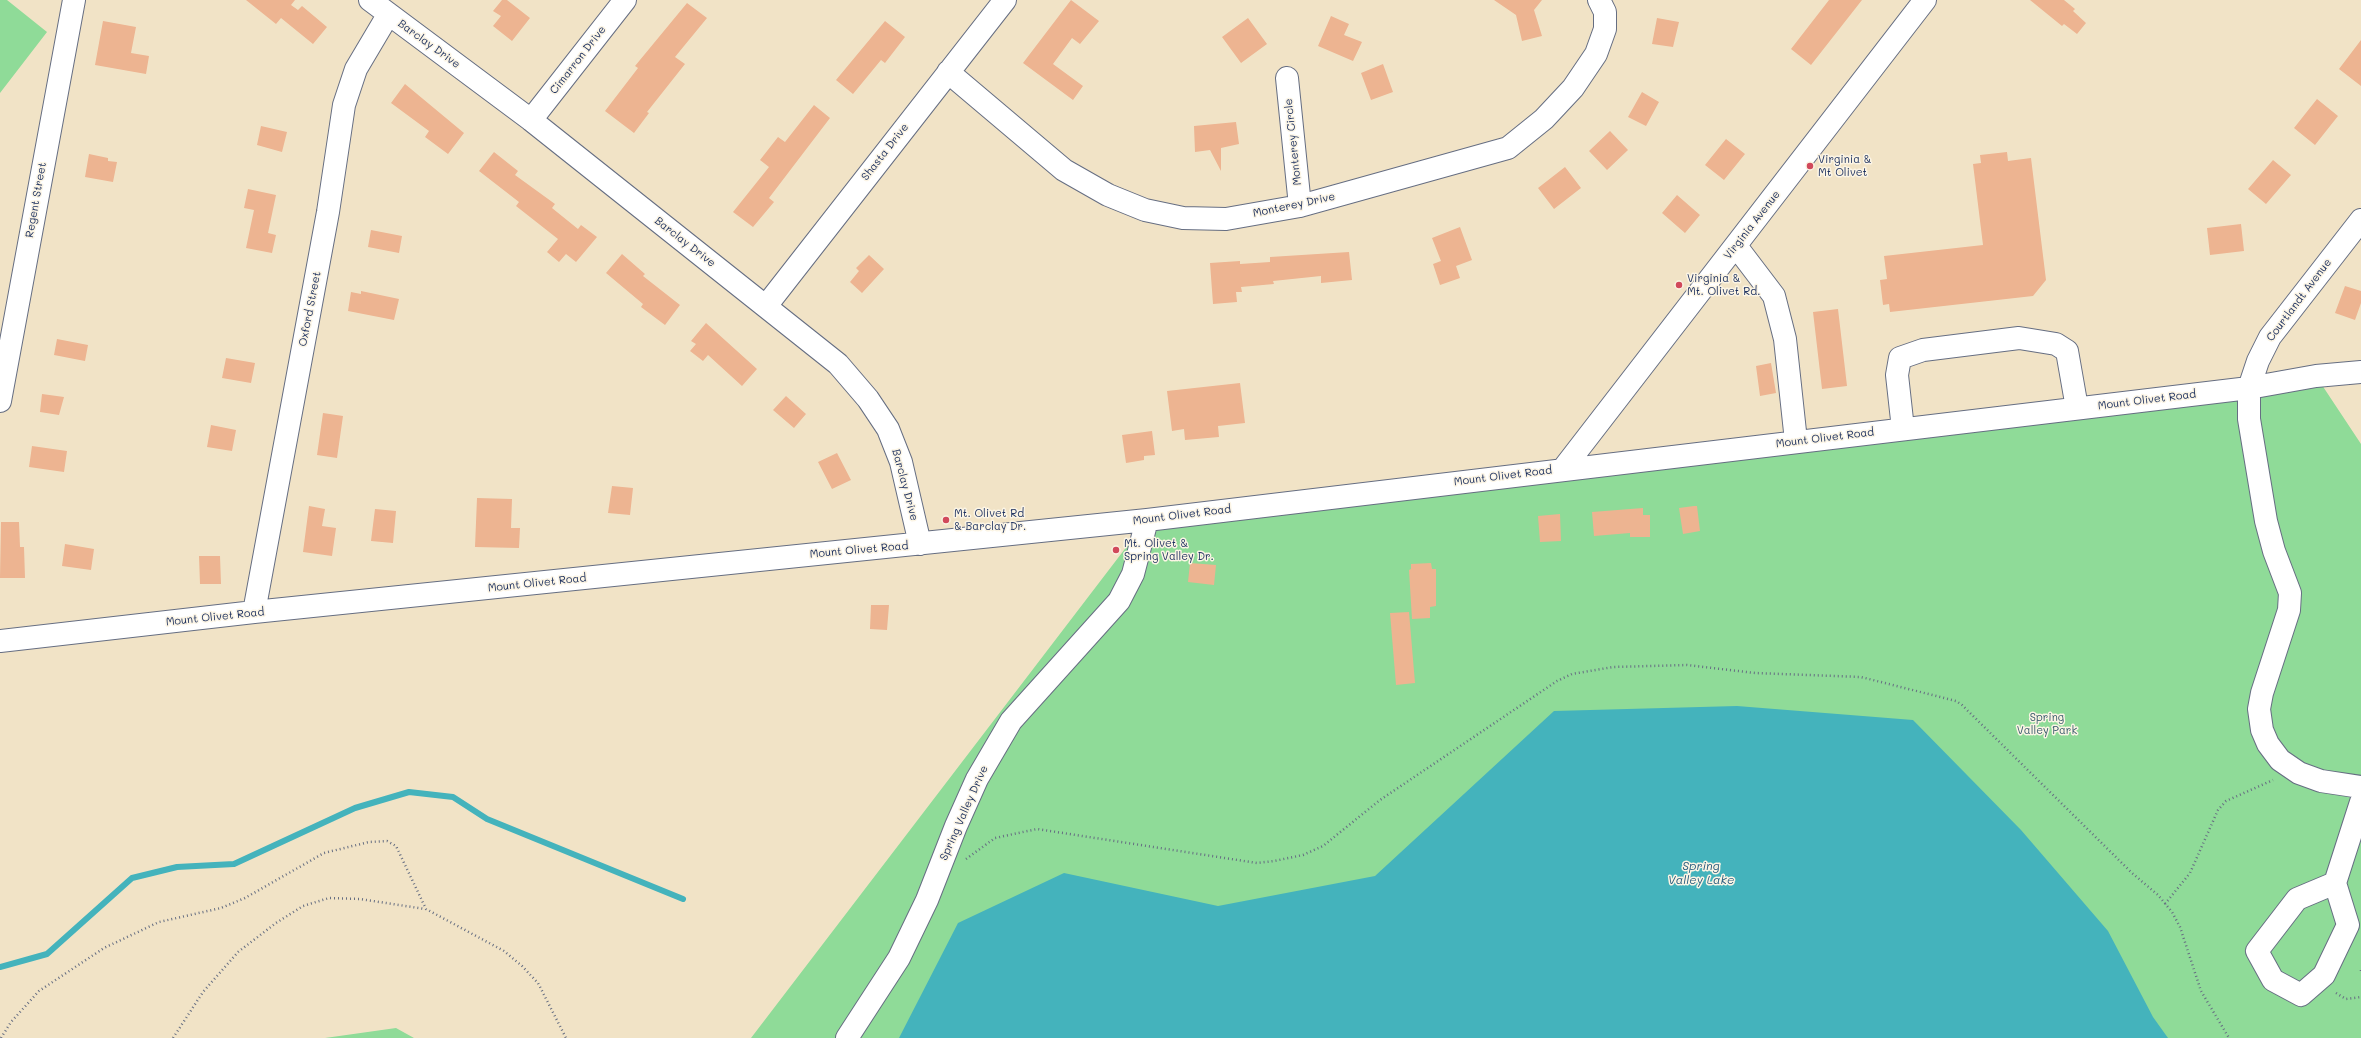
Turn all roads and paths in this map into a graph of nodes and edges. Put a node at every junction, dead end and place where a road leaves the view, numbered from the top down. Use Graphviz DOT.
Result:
graph roads {
  1 [pos="74,0"];
  2 [pos="370,0"];
  3 [pos="625,0"];
  4 [pos="1005,0"];
  5 [pos="1925,0"];
  6 [pos="1602,6"];
  7 [pos="388,14"];
  8 [pos="948,72"];
  9 [pos="1287,78"];
  10 [pos="531,120"];
  11 [pos="1300,206"];
  12 [pos="2361,220"];
  13 [pos="1736,246"];
  14 [pos="766,306"];
  15 [pos="2361,372"];
  16 [pos="2250,388"];
  17 [pos="0,401"];
  18 [pos="2077,408"];
  19 [pos="1903,429"];
  20 [pos="1796,442"];
  21 [pos="1564,469"];
  22 [pos="1147,520"];
  23 [pos="920,544"];
  24 [pos="254,612"];
  25 [pos="0,641"];
  26 [pos="2292,768"];
  27 [pos="2361,787"];
  28 [pos="2361,802"];
  29 [pos="962,863"];
  30 [pos="2335,883"];
  31 [pos="2165,904"];
  32 [pos="426,910"];
  33 [pos="2361,970"];
  34 [pos="2361,974"];
  35 [pos="1,1038"];
  36 [pos="173,1038"];
  37 [pos="566,1038"];
  38 [pos="847,1038"];
  39 [pos="2229,1038"];
  1 -- 17 [label="street, Regent Street"];
  2 -- 7 [label="street, Barclay Drive"];
  3 -- 10 [label="street, Cimarron Drive"];
  4 -- 8 [label="street, Shasta Drive"];
  5 -- 13 [label="street, Virginia Avenue"];
  6 -- 11 [label="street, Monterey Drive"];
  7 -- 10 [label="street, Barclay Drive"];
  7 -- 24 [label="street, Oxford Street"];
  8 -- 11 [label="street, Monterey Drive"];
  8 -- 14 [label="street, Shasta Drive"];
  9 -- 11 [label="street, Monterey Circle"];
  10 -- 14 [label="street, Barclay Drive"];
  12 -- 16 [label="street, Courtlandt Avenue"];
  13 -- 20 [label="street"];
  13 -- 21 [label="street, Virginia Avenue"];
  14 -- 23 [label="street, Barclay Drive"];
  15 -- 16 [label="street, Mount Olivet Road"];
  16 -- 18 [label="street, Mount Olivet Road"];
  16 -- 26 [label="street, Courtlandt Avenue"];
  18 -- 19 [label="street, Mount Olivet Road"];
  18 -- 19 [label="street"];
  19 -- 20 [label="street, Mount Olivet Road"];
  20 -- 21 [label="street, Mount Olivet Road"];
  21 -- 22 [label="street, Mount Olivet Road"];
  22 -- 23 [label="street, Mount Olivet Road"];
  22 -- 38 [label="street, Spring Valley Drive"];
  23 -- 24 [label="street, Mount Olivet Road"];
  24 -- 25 [label="street, Mount Olivet Road"];
  26 -- 27 [label="street, Courtlandt Avenue"];
  26 -- 31 [label="path"];
  28 -- 30 [label="street"];
  29 -- 31 [label="path"];
  30 -- 30 [label="street"];
  31 -- 39 [label="path"];
  32 -- 35 [label="path"];
  32 -- 36 [label="path"];
  32 -- 37 [label="path"];
  33 -- 34 [label="path"];
}
